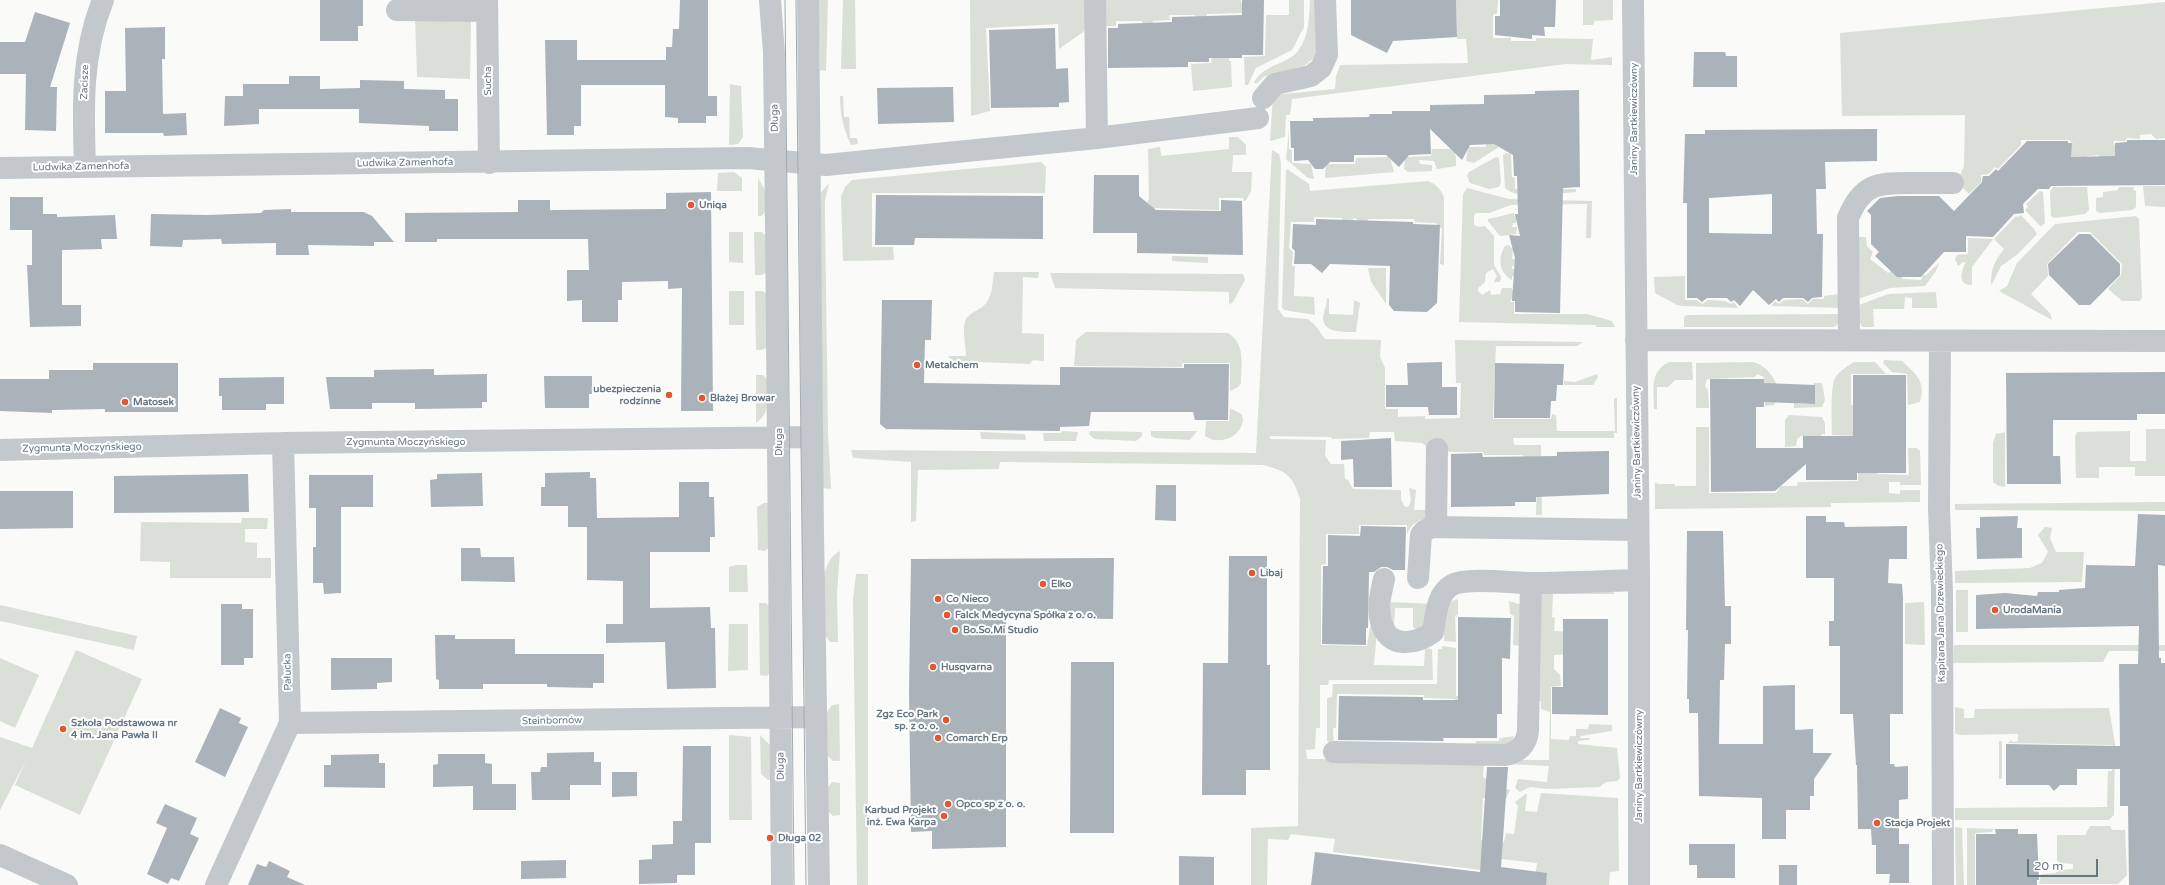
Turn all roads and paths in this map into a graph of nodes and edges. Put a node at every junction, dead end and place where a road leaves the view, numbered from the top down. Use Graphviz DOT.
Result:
graph roads {
  1 [pos="103,0"];
  2 [pos="770,0"];
  3 [pos="808,0"];
  4 [pos="1095,0"];
  5 [pos="1325,0"];
  6 [pos="1633,0"];
  7 [pos="487,6"];
  8 [pos="397,10"];
  9 [pos="1097,138"];
  10 [pos="775,161"];
  11 [pos="489,163"];
  12 [pos="811,163"];
  13 [pos="85,167"];
  14 [pos="0,168"];
  15 [pos="1953,183"];
  16 [pos="1636,340"];
  17 [pos="1849,340"];
  18 [pos="1940,341"];
  19 [pos="2165,341"];
  20 [pos="812,437"];
  21 [pos="779,438"];
  22 [pos="283,443"];
  23 [pos="1437,449"];
  24 [pos="0,450"];
  25 [pos="1436,527"];
  26 [pos="1638,530"];
  27 [pos="1418,578"];
  28 [pos="1384,579"];
  29 [pos="1639,580"];
  30 [pos="1531,583"];
  31 [pos="815,717"];
  32 [pos="786,718"];
  33 [pos="290,723"];
  34 [pos="1334,752"];
  35 [pos="0,855"];
  36 [pos="818,855"];
  37 [pos="67,885"];
  38 [pos="216,885"];
  39 [pos="782,885"];
  40 [pos="797,885"];
  41 [pos="807,885"];
  42 [pos="819,885"];
  43 [pos="1639,885"];
  44 [pos="1943,885"];
  1 -- 13 [label="street, Zacisze"];
  2 -- 10 [label="street, Długa"];
  3 -- 12 [label="street"];
  4 -- 9 [label="street"];
  5 -- 9 [label="street, Ludwika Zamenhofa"];
  6 -- 16 [label="street, Janiny Bartkiewiczówny"];
  7 -- 8 [label="street"];
  7 -- 11 [label="street, Sucha"];
  9 -- 12 [label="street, Ludwika Zamenhofa"];
  10 -- 11 [label="street, Ludwika Zamenhofa"];
  10 -- 12 [label="street, Ludwika Zamenhofa"];
  10 -- 21 [label="street, Długa"];
  11 -- 13 [label="street, Ludwika Zamenhofa"];
  12 -- 20 [label="street"];
  13 -- 14 [label="street, Ludwika Zamenhofa"];
  15 -- 17 [label="street"];
  16 -- 17 [label="street"];
  16 -- 26 [label="street, Janiny Bartkiewiczówny"];
  17 -- 18 [label="street"];
  18 -- 19 [label="street"];
  18 -- 44 [label="street, Kapitana Jana Drzewieckiego"];
  20 -- 21 [label="street, Zygmunta Moczyńskiego"];
  20 -- 31 [label="street"];
  21 -- 22 [label="street, Zygmunta Moczyńskiego"];
  21 -- 32 [label="street, Długa"];
  22 -- 24 [label="street, Zygmunta Moczyńskiego"];
  22 -- 33 [label="street, Pałucka"];
  23 -- 25 [label="street"];
  25 -- 26 [label="street"];
  25 -- 27 [label="street"];
  26 -- 29 [label="street, Janiny Bartkiewiczówny"];
  28 -- 30 [label="street"];
  29 -- 30 [label="street"];
  29 -- 43 [label="street, Janiny Bartkiewiczówny"];
  30 -- 34 [label="street"];
  31 -- 32 [label="street, Steinbornów"];
  31 -- 36 [label="street"];
  32 -- 33 [label="street, Steinbornów"];
  32 -- 39 [label="street, Długa"];
  32 -- 40 [label="street"];
  33 -- 38 [label="street, Pałucka"];
  35 -- 37 [label="street"];
  36 -- 41 [label="street"];
  36 -- 42 [label="street"];
}
